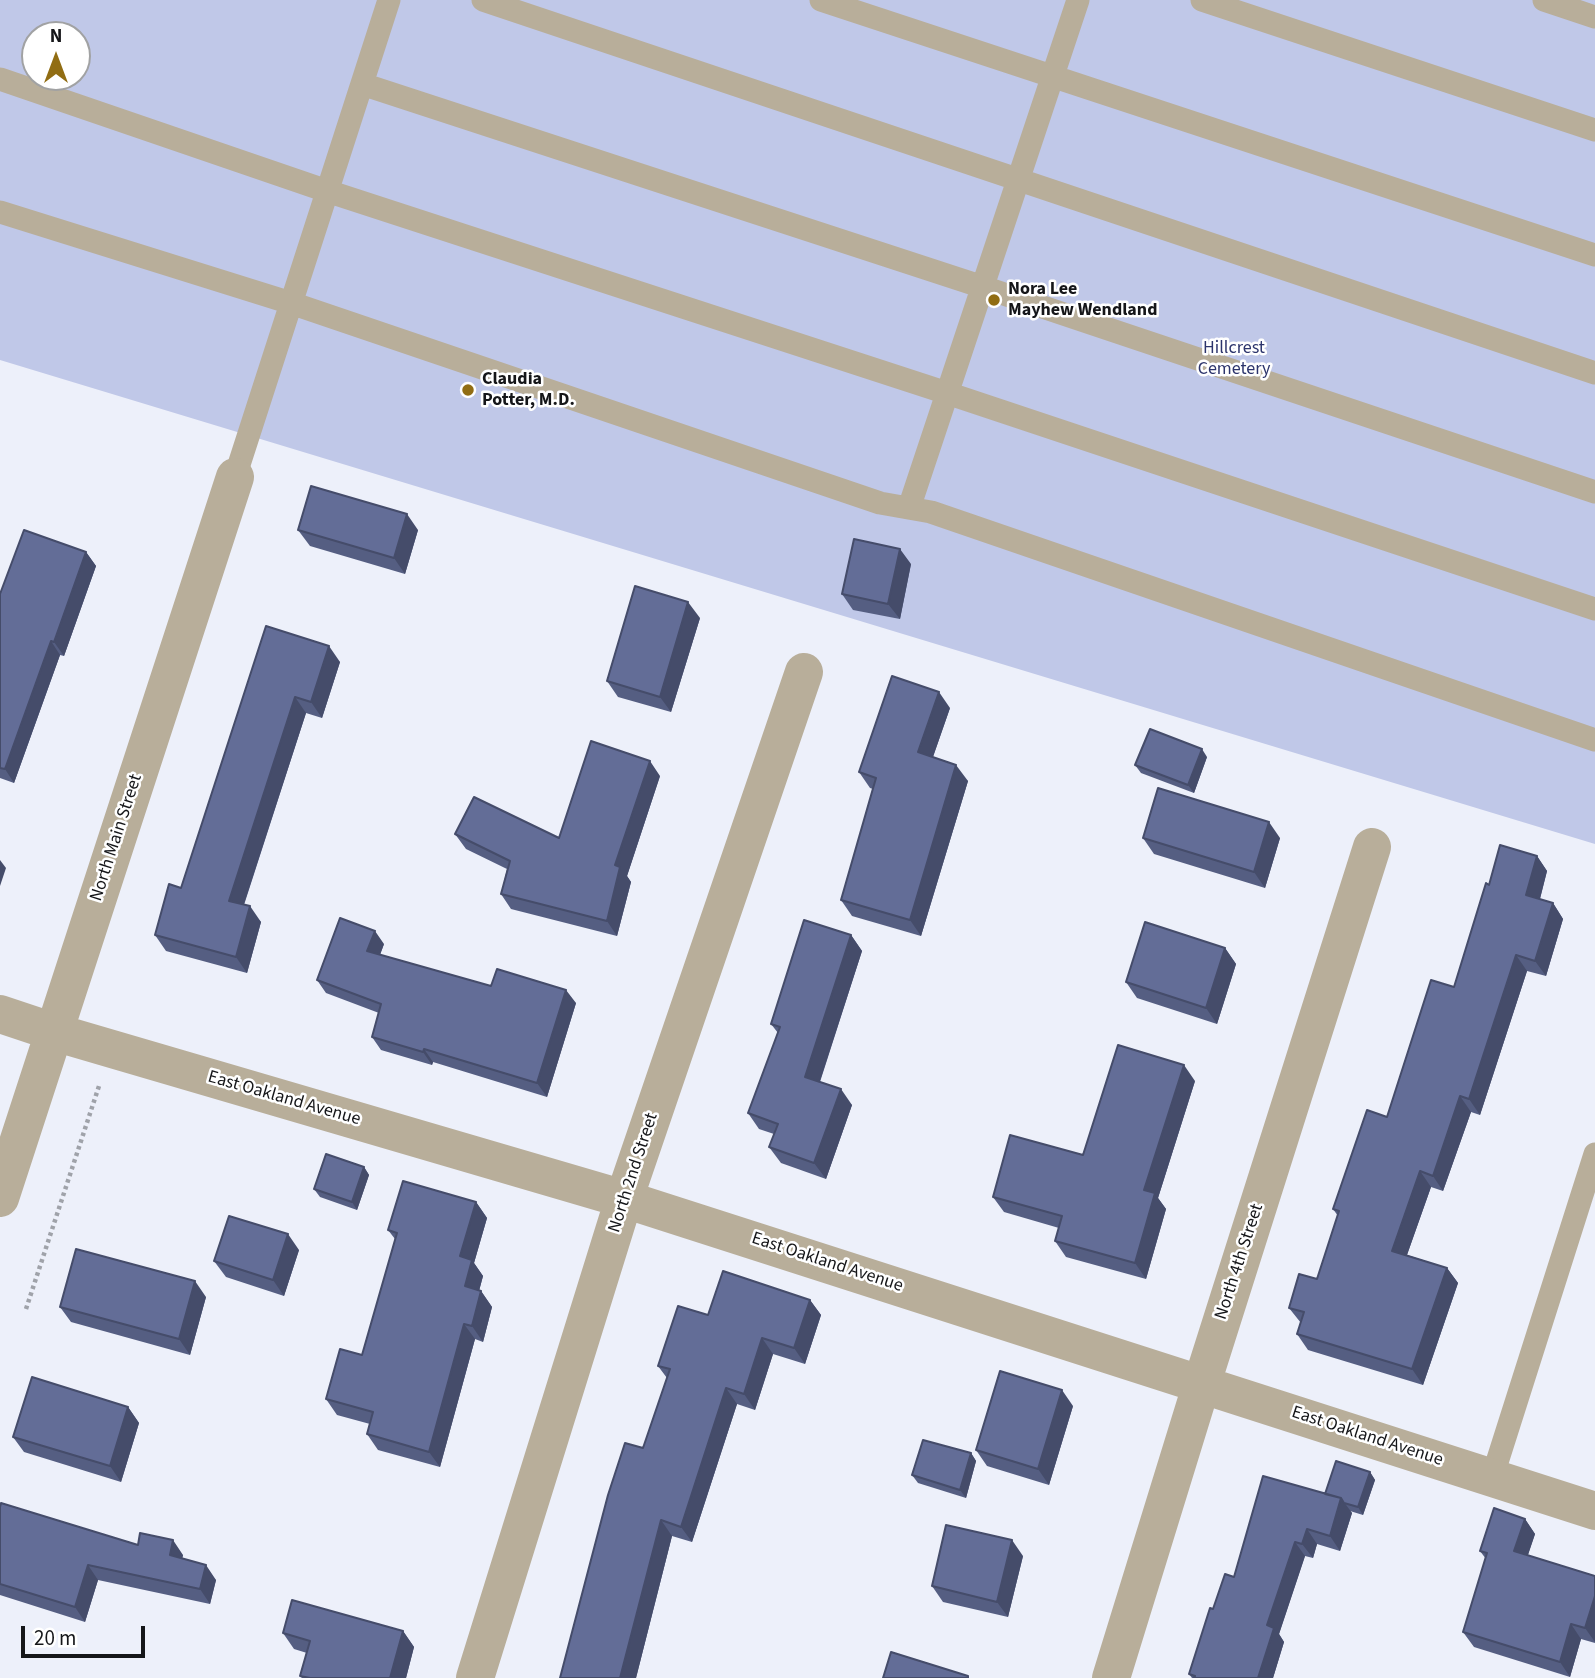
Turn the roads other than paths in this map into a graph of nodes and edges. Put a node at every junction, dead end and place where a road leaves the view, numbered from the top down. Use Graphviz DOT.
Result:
graph roads {
  1 [pos="388,0"];
  2 [pos="482,0"];
  3 [pos="821,0"];
  4 [pos="1078,0"];
  5 [pos="1202,0"];
  6 [pos="1544,0"];
  7 [pos="1595,17"];
  8 [pos="1053,76"];
  9 [pos="0,79"];
  10 [pos="362,84"];
  11 [pos="1595,130"];
  12 [pos="1018,179"];
  13 [pos="327,191"];
  14 [pos="0,212"];
  15 [pos="1595,255"];
  16 [pos="983,287"];
  17 [pos="291,303"];
  18 [pos="1595,373"];
  19 [pos="947,393"];
  20 [pos="235,477"];
  21 [pos="1595,492"];
  22 [pos="909,508"];
  23 [pos="1595,609"];
  24 [pos="804,672"];
  25 [pos="1595,740"];
  26 [pos="1372,847"];
  27 [pos="0,1014"];
  28 [pos="54,1032"];
  29 [pos="1595,1154"];
  30 [pos="0,1198"];
  31 [pos="624,1199"];
  32 [pos="1202,1383"];
  33 [pos="1492,1478"];
  34 [pos="1595,1511"];
  35 [pos="475,1678"];
  36 [pos="1111,1678"];
  1 -- 10 [label="lane"];
  2 -- 12 [label="lane"];
  3 -- 8 [label="lane"];
  4 -- 8 [label="lane"];
  5 -- 11 [label="lane"];
  6 -- 7 [label="lane"];
  8 -- 12 [label="lane"];
  8 -- 15 [label="lane"];
  9 -- 13 [label="lane"];
  10 -- 13 [label="lane"];
  10 -- 16 [label="lane"];
  12 -- 16 [label="lane"];
  12 -- 18 [label="lane"];
  13 -- 17 [label="lane"];
  13 -- 19 [label="lane"];
  14 -- 17 [label="lane"];
  16 -- 19 [label="lane"];
  16 -- 21 [label="lane"];
  17 -- 20 [label="lane"];
  17 -- 22 [label="lane"];
  19 -- 22 [label="lane"];
  19 -- 23 [label="lane"];
  20 -- 28 [label="street, North Main Street"];
  22 -- 25 [label="lane"];
  24 -- 31 [label="street, North 2nd Street"];
  26 -- 32 [label="street, North 4th Street"];
  27 -- 28 [label="street, East Oakland Avenue"];
  28 -- 30 [label="street, North Main Street"];
  28 -- 31 [label="street, East Oakland Avenue"];
  29 -- 33 [label="lane"];
  31 -- 32 [label="street, East Oakland Avenue"];
  31 -- 35 [label="street, North 2nd Street"];
  32 -- 33 [label="street, East Oakland Avenue"];
  32 -- 36 [label="street, North 4th Street"];
  33 -- 34 [label="street, East Oakland Avenue"];
}
